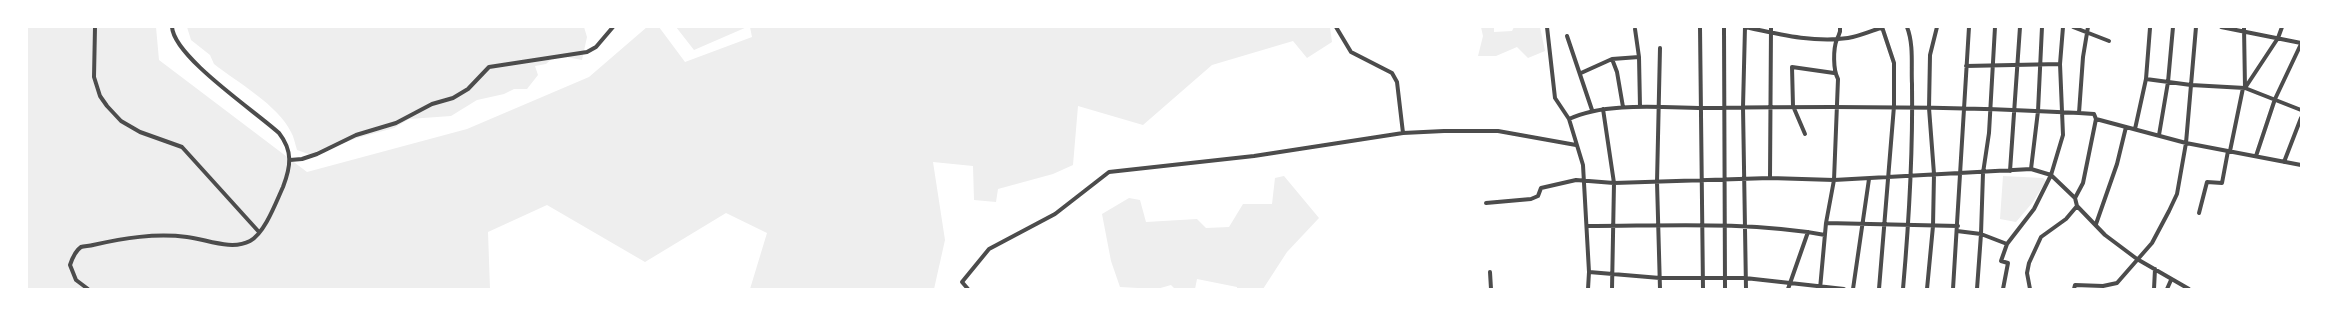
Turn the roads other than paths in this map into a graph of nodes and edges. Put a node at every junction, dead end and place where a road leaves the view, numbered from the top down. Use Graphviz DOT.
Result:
graph roads {
  1 [pos="95,27"];
  2 [pos="172,27"];
  3 [pos="613,27"];
  4 [pos="1336,27"];
  5 [pos="1547,27"];
  6 [pos="1700,27"];
  7 [pos="1724,27"];
  8 [pos="1745,27"];
  9 [pos="1771,27"];
  10 [pos="1840,27"];
  11 [pos="1883,27"];
  12 [pos="1907,27"];
  13 [pos="1937,27"];
  14 [pos="1968,27"];
  15 [pos="1994,27"];
  16 [pos="2020,27"];
  17 [pos="2042,27"];
  18 [pos="2063,27"];
  19 [pos="2073,27"];
  20 [pos="2088,27"];
  21 [pos="2173,27"];
  22 [pos="2196,27"];
  23 [pos="2221,27"];
  24 [pos="2282,27"];
  25 [pos="2150,28"];
  26 [pos="1635,29"];
  27 [pos="2244,29"];
  28 [pos="1771,32"];
  29 [pos="2087,32"];
  30 [pos="1567,36"];
  31 [pos="2278,38"];
  32 [pos="1837,39"];
  33 [pos="2109,42"];
  34 [pos="2301,44"];
  35 [pos="1660,48"];
  36 [pos="1639,58"];
  37 [pos="1612,59"];
  38 [pos="2041,64"];
  39 [pos="2060,64"];
  40 [pos="1966,66"];
  41 [pos="1992,66"];
  42 [pos="2018,66"];
  43 [pos="1581,73"];
  44 [pos="1834,73"];
  45 [pos="2146,79"];
  46 [pos="2168,82"];
  47 [pos="2191,85"];
  48 [pos="2244,88"];
  49 [pos="2275,99"];
  50 [pos="1836,105"];
  51 [pos="1770,106"];
  52 [pos="1793,106"];
  53 [pos="1894,106"];
  54 [pos="1623,107"];
  55 [pos="1640,107"];
  56 [pos="1723,107"];
  57 [pos="1743,107"];
  58 [pos="1912,107"];
  59 [pos="1657,108"];
  60 [pos="1701,108"];
  61 [pos="1929,108"];
  62 [pos="1603,109"];
  63 [pos="1963,109"];
  64 [pos="1592,110"];
  65 [pos="1989,110"];
  66 [pos="2301,110"];
  67 [pos="2016,111"];
  68 [pos="2038,111"];
  69 [pos="2063,112"];
  70 [pos="2079,113"];
  71 [pos="2301,118"];
  72 [pos="1569,119"];
  73 [pos="2096,119"];
  74 [pos="2126,127"];
  75 [pos="2135,129"];
  76 [pos="1403,133"];
  77 [pos="1805,134"];
  78 [pos="2159,136"];
  79 [pos="2186,142"];
  80 [pos="1576,145"];
  81 [pos="2229,151"];
  82 [pos="2256,156"];
  83 [pos="290,160"];
  84 [pos="2284,162"];
  85 [pos="2301,165"];
  86 [pos="2031,170"];
  87 [pos="2010,171"];
  88 [pos="1960,172"];
  89 [pos="1983,173"];
  90 [pos="1934,174"];
  91 [pos="1910,175"];
  92 [pos="2051,175"];
  93 [pos="1889,177"];
  94 [pos="1770,178"];
  95 [pos="1869,179"];
  96 [pos="1724,180"];
  97 [pos="1745,180"];
  98 [pos="1834,180"];
  99 [pos="1702,181"];
  100 [pos="1585,182"];
  101 [pos="1656,182"];
  102 [pos="1614,183"];
  103 [pos="2076,198"];
  104 [pos="1486,203"];
  105 [pos="2077,206"];
  106 [pos="2199,213"];
  107 [pos="1826,223"];
  108 [pos="1863,224"];
  109 [pos="1883,224"];
  110 [pos="2096,224"];
  111 [pos="1657,225"];
  112 [pos="1909,225"];
  113 [pos="1587,226"];
  114 [pos="1613,226"];
  115 [pos="1702,226"];
  116 [pos="1725,226"];
  117 [pos="1933,226"];
  118 [pos="1958,226"];
  119 [pos="1745,227"];
  120 [pos="1957,231"];
  121 [pos="260,232"];
  122 [pos="1808,232"];
  123 [pos="1981,234"];
  124 [pos="1825,235"];
  125 [pos="2006,244"];
  126 [pos="2137,260"];
  127 [pos="2155,269"];
  128 [pos="1490,272"];
  129 [pos="1589,272"];
  130 [pos="1614,275"];
  131 [pos="1660,278"];
  132 [pos="1703,278"];
  133 [pos="1725,278"];
  134 [pos="1746,278"];
  135 [pos="2170,280"];
  136 [pos="1789,283"];
  137 [pos="1820,287"];
  138 [pos="88,289"];
  139 [pos="968,289"];
  140 [pos="1492,289"];
  141 [pos="1588,289"];
  142 [pos="1612,289"];
  143 [pos="1660,289"];
  144 [pos="1703,289"];
  145 [pos="1725,289"];
  146 [pos="1746,289"];
  147 [pos="1788,289"];
  148 [pos="1843,289"];
  149 [pos="1853,289"];
  150 [pos="1879,289"];
  151 [pos="1903,289"];
  152 [pos="1927,289"];
  153 [pos="1953,289"];
  154 [pos="1977,289"];
  155 [pos="2003,289"];
  156 [pos="2030,289"];
  157 [pos="2074,289"];
  158 [pos="2154,289"];
  159 [pos="2167,289"];
  160 [pos="2189,289"];
  1 -- 121 [label="street"];
  2 -- 83 [label="street"];
  3 -- 83 [label="street"];
  4 -- 76 [label="street"];
  5 -- 72 [label="street"];
  6 -- 60 [label="street"];
  7 -- 56 [label="street"];
  8 -- 28 [label="street"];
  8 -- 57 [label="street"];
  9 -- 28 [label="street"];
  10 -- 32 [label="street"];
  11 -- 32 [label="street"];
  11 -- 53 [label="street"];
  12 -- 58 [label="street"];
  13 -- 61 [label="street"];
  14 -- 40 [label="street"];
  15 -- 41 [label="street"];
  16 -- 42 [label="street"];
  17 -- 38 [label="street"];
  18 -- 39 [label="street"];
  19 -- 29 [label="street"];
  20 -- 29 [label="street"];
  21 -- 46 [label="street"];
  22 -- 47 [label="street"];
  23 -- 27 [label="street"];
  24 -- 31 [label="street"];
  25 -- 45 [label="street"];
  26 -- 36 [label="street"];
  27 -- 31 [label="street"];
  27 -- 48 [label="street"];
  28 -- 32 [label="street"];
  28 -- 51 [label="street"];
  29 -- 33 [label="street"];
  29 -- 70 [label="street"];
  30 -- 43 [label="street"];
  31 -- 34 [label="street"];
  31 -- 48 [label="street"];
  32 -- 44 [label="street"];
  34 -- 49 [label="street"];
  35 -- 59 [label="street"];
  36 -- 37 [label="street"];
  36 -- 55 [label="street"];
  37 -- 43 [label="street"];
  37 -- 54 [label="street"];
  38 -- 39 [label="street"];
  38 -- 42 [label="street"];
  38 -- 68 [label="street"];
  39 -- 69 [label="street"];
  40 -- 41 [label="street"];
  40 -- 63 [label="street"];
  41 -- 42 [label="street"];
  41 -- 65 [label="street"];
  42 -- 67 [label="street"];
  43 -- 64 [label="street"];
  44 -- 50 [label="street"];
  44 -- 52 [label="street"];
  45 -- 46 [label="street"];
  45 -- 75 [label="street"];
  46 -- 47 [label="street"];
  46 -- 78 [label="street"];
  47 -- 48 [label="street"];
  47 -- 79 [label="street"];
  48 -- 49 [label="street"];
  48 -- 81 [label="street"];
  49 -- 66 [label="street"];
  49 -- 82 [label="street"];
  50 -- 52 [label="street"];
  50 -- 53 [label="street"];
  50 -- 98 [label="street"];
  51 -- 52 [label="street"];
  51 -- 57 [label="street"];
  51 -- 94 [label="street"];
  52 -- 77 [label="street"];
  53 -- 58 [label="street"];
  53 -- 93 [label="street"];
  54 -- 55 [label="street"];
  54 -- 62 [label="street"];
  55 -- 59 [label="street"];
  56 -- 57 [label="street"];
  56 -- 60 [label="street"];
  56 -- 96 [label="street"];
  57 -- 97 [label="street"];
  58 -- 61 [label="street"];
  58 -- 91 [label="street"];
  59 -- 60 [label="street"];
  59 -- 101 [label="street"];
  60 -- 99 [label="street"];
  61 -- 63 [label="street"];
  61 -- 90 [label="street"];
  62 -- 64 [label="street"];
  62 -- 102 [label="street"];
  63 -- 65 [label="street"];
  63 -- 88 [label="street"];
  64 -- 72 [label="street"];
  65 -- 67 [label="street"];
  65 -- 89 [label="street"];
  67 -- 68 [label="street"];
  67 -- 87 [label="street"];
  68 -- 69 [label="street"];
  68 -- 86 [label="street"];
  69 -- 70 [label="street"];
  69 -- 92 [label="street"];
  70 -- 73 [label="street"];
  71 -- 84 [label="street"];
  72 -- 80 [label="street"];
  73 -- 74 [label="street"];
  73 -- 103 [label="street"];
  74 -- 75 [label="street"];
  74 -- 110 [label="street"];
  75 -- 78 [label="street"];
  76 -- 80 [label="street"];
  76 -- 139 [label="street"];
  78 -- 79 [label="street"];
  79 -- 81 [label="street"];
  79 -- 126 [label="street"];
  80 -- 100 [label="street"];
  81 -- 82 [label="street"];
  81 -- 106 [label="street"];
  82 -- 84 [label="street"];
  83 -- 121 [label="street"];
  84 -- 85 [label="street"];
  86 -- 87 [label="street"];
  86 -- 92 [label="street"];
  87 -- 89 [label="street"];
  88 -- 89 [label="street"];
  88 -- 90 [label="street"];
  88 -- 118 [label="street"];
  89 -- 123 [label="street"];
  90 -- 91 [label="street"];
  90 -- 117 [label="street"];
  91 -- 93 [label="street"];
  91 -- 112 [label="street"];
  92 -- 103 [label="street"];
  92 -- 125 [label="street"];
  93 -- 95 [label="street"];
  93 -- 109 [label="street"];
  94 -- 97 [label="street"];
  94 -- 98 [label="street"];
  95 -- 98 [label="street"];
  95 -- 108 [label="street"];
  96 -- 97 [label="street"];
  96 -- 99 [label="street"];
  96 -- 116 [label="street"];
  97 -- 119 [label="street"];
  98 -- 107 [label="street"];
  99 -- 101 [label="street"];
  99 -- 115 [label="street"];
  100 -- 102 [label="street"];
  100 -- 104 [label="street"];
  100 -- 113 [label="street"];
  101 -- 102 [label="street"];
  101 -- 111 [label="street"];
  102 -- 114 [label="street"];
  103 -- 105 [label="street"];
  105 -- 110 [label="street"];
  105 -- 156 [label="street"];
  107 -- 108 [label="street"];
  107 -- 124 [label="street"];
  108 -- 109 [label="street"];
  108 -- 149 [label="street"];
  109 -- 112 [label="street"];
  109 -- 150 [label="street"];
  110 -- 126 [label="street"];
  111 -- 114 [label="street"];
  111 -- 115 [label="street"];
  111 -- 131 [label="street"];
  112 -- 117 [label="street"];
  112 -- 151 [label="street"];
  113 -- 114 [label="street"];
  113 -- 129 [label="street"];
  114 -- 130 [label="street"];
  115 -- 116 [label="street"];
  115 -- 132 [label="street"];
  116 -- 119 [label="street"];
  116 -- 133 [label="street"];
  117 -- 118 [label="street"];
  117 -- 152 [label="street"];
  118 -- 120 [label="street"];
  119 -- 122 [label="street"];
  119 -- 134 [label="street"];
  120 -- 123 [label="street"];
  120 -- 153 [label="street"];
  121 -- 138 [label="street"];
  122 -- 124 [label="street"];
  122 -- 136 [label="street"];
  123 -- 125 [label="street"];
  123 -- 154 [label="street"];
  124 -- 137 [label="street"];
  125 -- 155 [label="street"];
  126 -- 127 [label="street"];
  126 -- 157 [label="street"];
  127 -- 135 [label="street"];
  127 -- 158 [label="street"];
  128 -- 140 [label="street"];
  129 -- 130 [label="street"];
  129 -- 141 [label="street"];
  130 -- 131 [label="street"];
  130 -- 142 [label="street"];
  131 -- 132 [label="street"];
  131 -- 143 [label="street"];
  132 -- 133 [label="street"];
  132 -- 144 [label="street"];
  133 -- 134 [label="street"];
  133 -- 145 [label="street"];
  134 -- 136 [label="street"];
  134 -- 146 [label="street"];
  135 -- 159 [label="street"];
  135 -- 160 [label="street"];
  136 -- 137 [label="street"];
  136 -- 147 [label="street"];
  137 -- 148 [label="street"];
}
